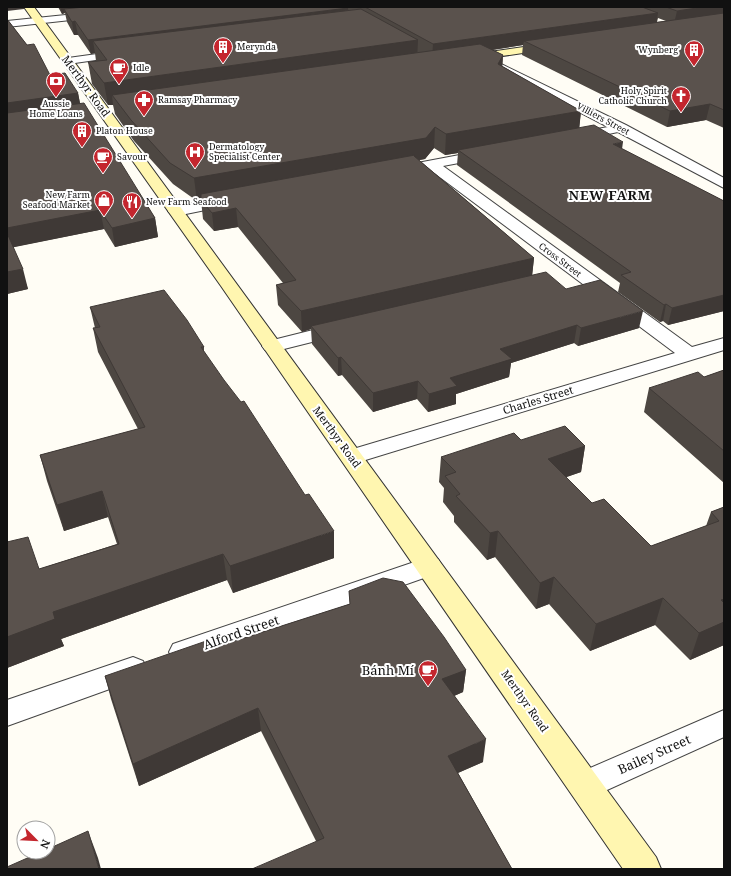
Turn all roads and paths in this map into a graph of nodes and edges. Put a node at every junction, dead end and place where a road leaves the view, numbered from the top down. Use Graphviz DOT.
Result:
graph roads {
  1 [pos="29,7"];
  2 [pos="104,14"];
  3 [pos="39,21"];
  4 [pos="7,24"];
  5 [pos="559,45"];
  6 [pos="136,52"];
  7 [pos="480,56"];
  8 [pos="460,59"];
  9 [pos="68,61"];
  10 [pos="111,110"];
  11 [pos="90,114"];
  12 [pos="621,128"];
  13 [pos="560,140"];
  14 [pos="499,151"];
  15 [pos="431,164"];
  16 [pos="385,173"];
  17 [pos="724,184"];
  18 [pos="245,198"];
  19 [pos="176,211"];
  20 [pos="578,273"];
  21 [pos="555,279"];
  22 [pos="356,326"];
  23 [pos="724,344"];
  24 [pos="272,346"];
  25 [pos="689,354"];
  26 [pos="351,457"];
  27 [pos="429,566"];
  28 [pos="7,712"];
  29 [pos="724,723"];
  30 [pos="585,785"];
  31 [pos="644,869"];
  1 -- 3 [label="street, Merthyr Road"];
  2 -- 3 [label="street"];
  3 -- 4 [label="street"];
  3 -- 9 [label="street, Merthyr Road"];
  5 -- 7 [label="street"];
  6 -- 9 [label="street"];
  7 -- 8 [label="street"];
  7 -- 12 [label="street, Villiers Street"];
  9 -- 10 [label="street, Merthyr Road"];
  10 -- 11 [label="street"];
  10 -- 19 [label="street, Merthyr Road"];
  12 -- 13 [label="street"];
  12 -- 17 [label="street, Villiers Street"];
  14 -- 15 [label="street"];
  15 -- 16 [label="street"];
  15 -- 20 [label="street, Cross Street"];
  18 -- 19 [label="street"];
  19 -- 24 [label="street, Merthyr Road"];
  20 -- 21 [label="street"];
  20 -- 25 [label="street, Cross Street"];
  22 -- 24 [label="street"];
  23 -- 25 [label="street, Charles Street"];
  24 -- 26 [label="street, Merthyr Road"];
  25 -- 26 [label="street, Charles Street"];
  26 -- 27 [label="street, Merthyr Road"];
  27 -- 28 [label="street, Alford Street"];
  27 -- 30 [label="street, Merthyr Road"];
  29 -- 30 [label="street, Bailey Street"];
  30 -- 31 [label="street, Merthyr Road"];
}
